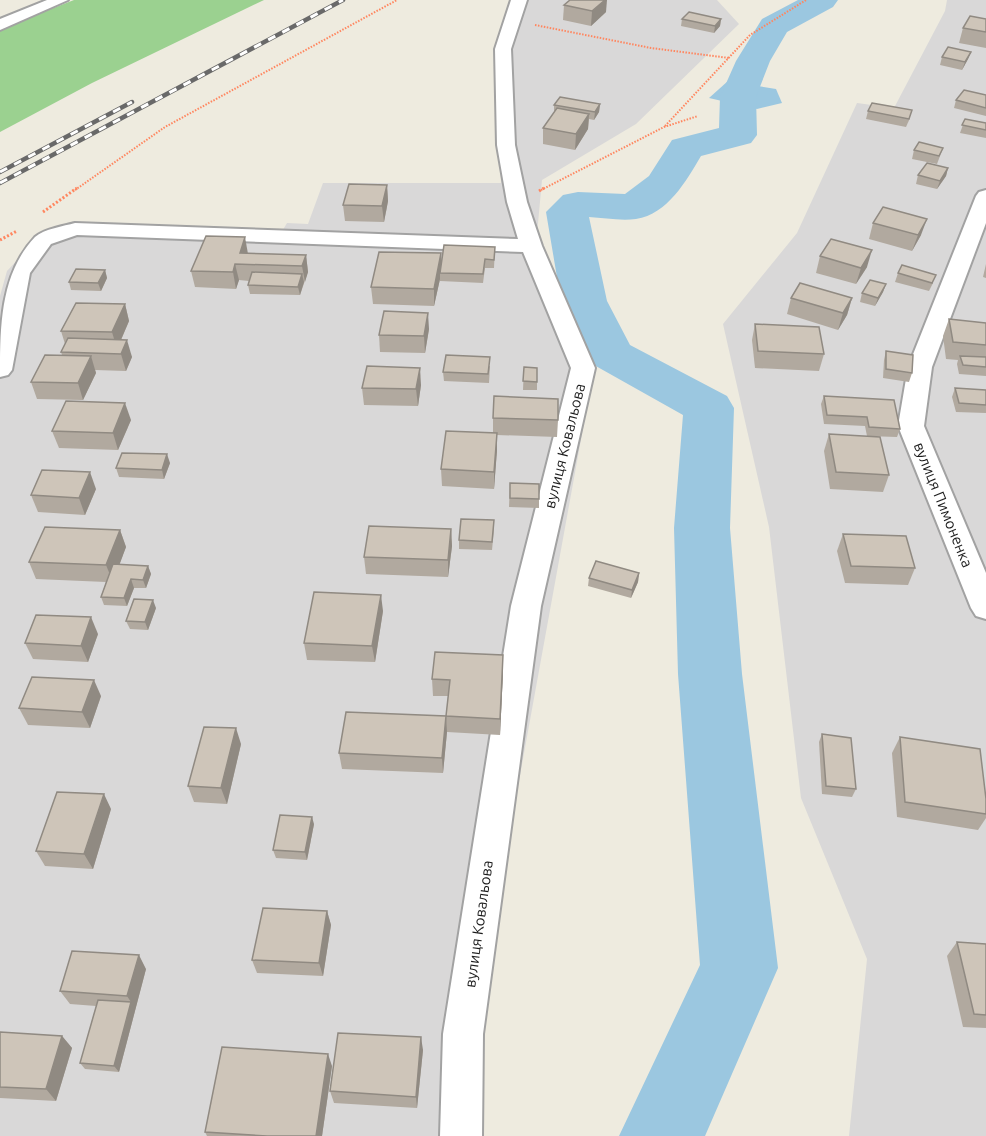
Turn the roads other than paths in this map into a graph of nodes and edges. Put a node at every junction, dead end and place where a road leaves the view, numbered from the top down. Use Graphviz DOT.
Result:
graph roads {
  1 [pos="60,0"];
  2 [pos="519,0"];
  3 [pos="0,25"];
  4 [pos="986,196"];
  5 [pos="531,246"];
  6 [pos="0,370"];
  7 [pos="986,608"];
  8 [pos="461,1136"];
  1 -- 3 [label="street"];
  2 -- 5 [label="street, вулиця Ковальова"];
  4 -- 7 [label="street, вулиця Пимоненка"];
  5 -- 6 [label="street"];
  5 -- 8 [label="street, вулиця Ковальова"];
}
